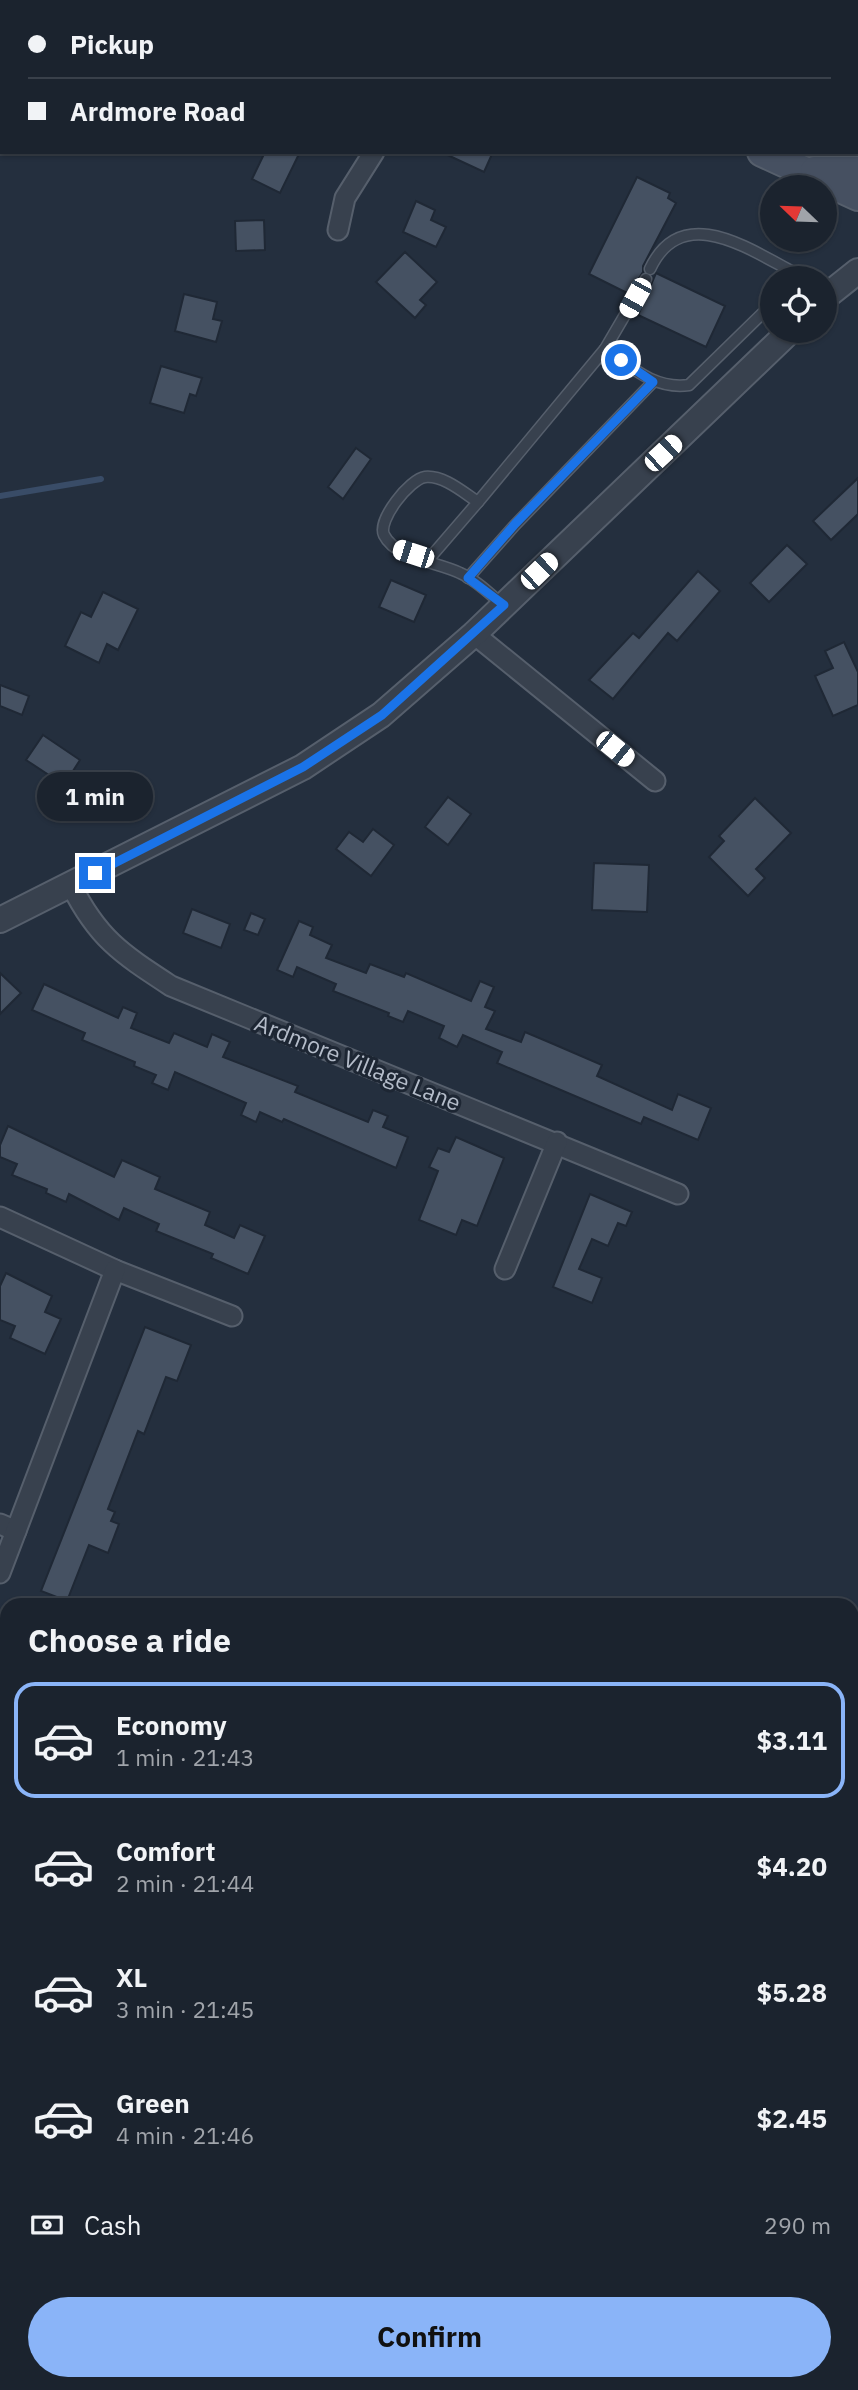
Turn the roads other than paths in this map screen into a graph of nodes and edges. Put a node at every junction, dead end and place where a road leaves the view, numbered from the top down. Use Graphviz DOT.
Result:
graph roads {
  1 [pos="373,154"];
  2 [pos="767,154"];
  3 [pos="805,170"];
  4 [pos="858,171"];
  5 [pos="858,196"];
  6 [pos="338,230"];
  7 [pos="782,266"];
  8 [pos="854,269"];
  9 [pos="837,285"];
  10 [pos="760,316"];
  11 [pos="777,343"];
  12 [pos="605,349"];
  13 [pos="653,382"];
  14 [pos="478,502"];
  15 [pos="428,560"];
  16 [pos="468,578"];
  17 [pos="504,605"];
  18 [pos="474,634"];
  19 [pos="655,781"];
  20 [pos="71,885"];
  21 [pos="0,920"];
  22 [pos="557,1142"];
  23 [pos="678,1194"];
  24 [pos="0,1217"];
  25 [pos="505,1269"];
  26 [pos="115,1270"];
  27 [pos="232,1316"];
  28 [pos="8,1527"];
  29 [pos="0,1573"];
  1 -- 6 [label="street"];
  2 -- 3 [label="main road"];
  3 -- 4 [label="main road"];
  3 -- 5 [label="main road"];
  7 -- 12 [label="lane"];
  8 -- 9 [label="street"];
  10 -- 13 [label="lane"];
  11 -- 17 [label="street"];
  12 -- 13 [label="lane"];
  12 -- 14 [label="lane"];
  13 -- 16 [label="lane"];
  14 -- 15 [label="lane"];
  14 -- 15 [label="lane"];
  15 -- 16 [label="lane"];
  16 -- 17 [label="lane"];
  17 -- 18 [label="street"];
  18 -- 19 [label="street"];
  18 -- 20 [label="street"];
  20 -- 21 [label="street"];
  20 -- 22 [label="street, Ardmore Village Lane"];
  22 -- 23 [label="street, Ardmore Village Lane"];
  22 -- 25 [label="street"];
  24 -- 26 [label="street"];
  26 -- 27 [label="street"];
  26 -- 28 [label="street"];
  28 -- 29 [label="street"];
}
